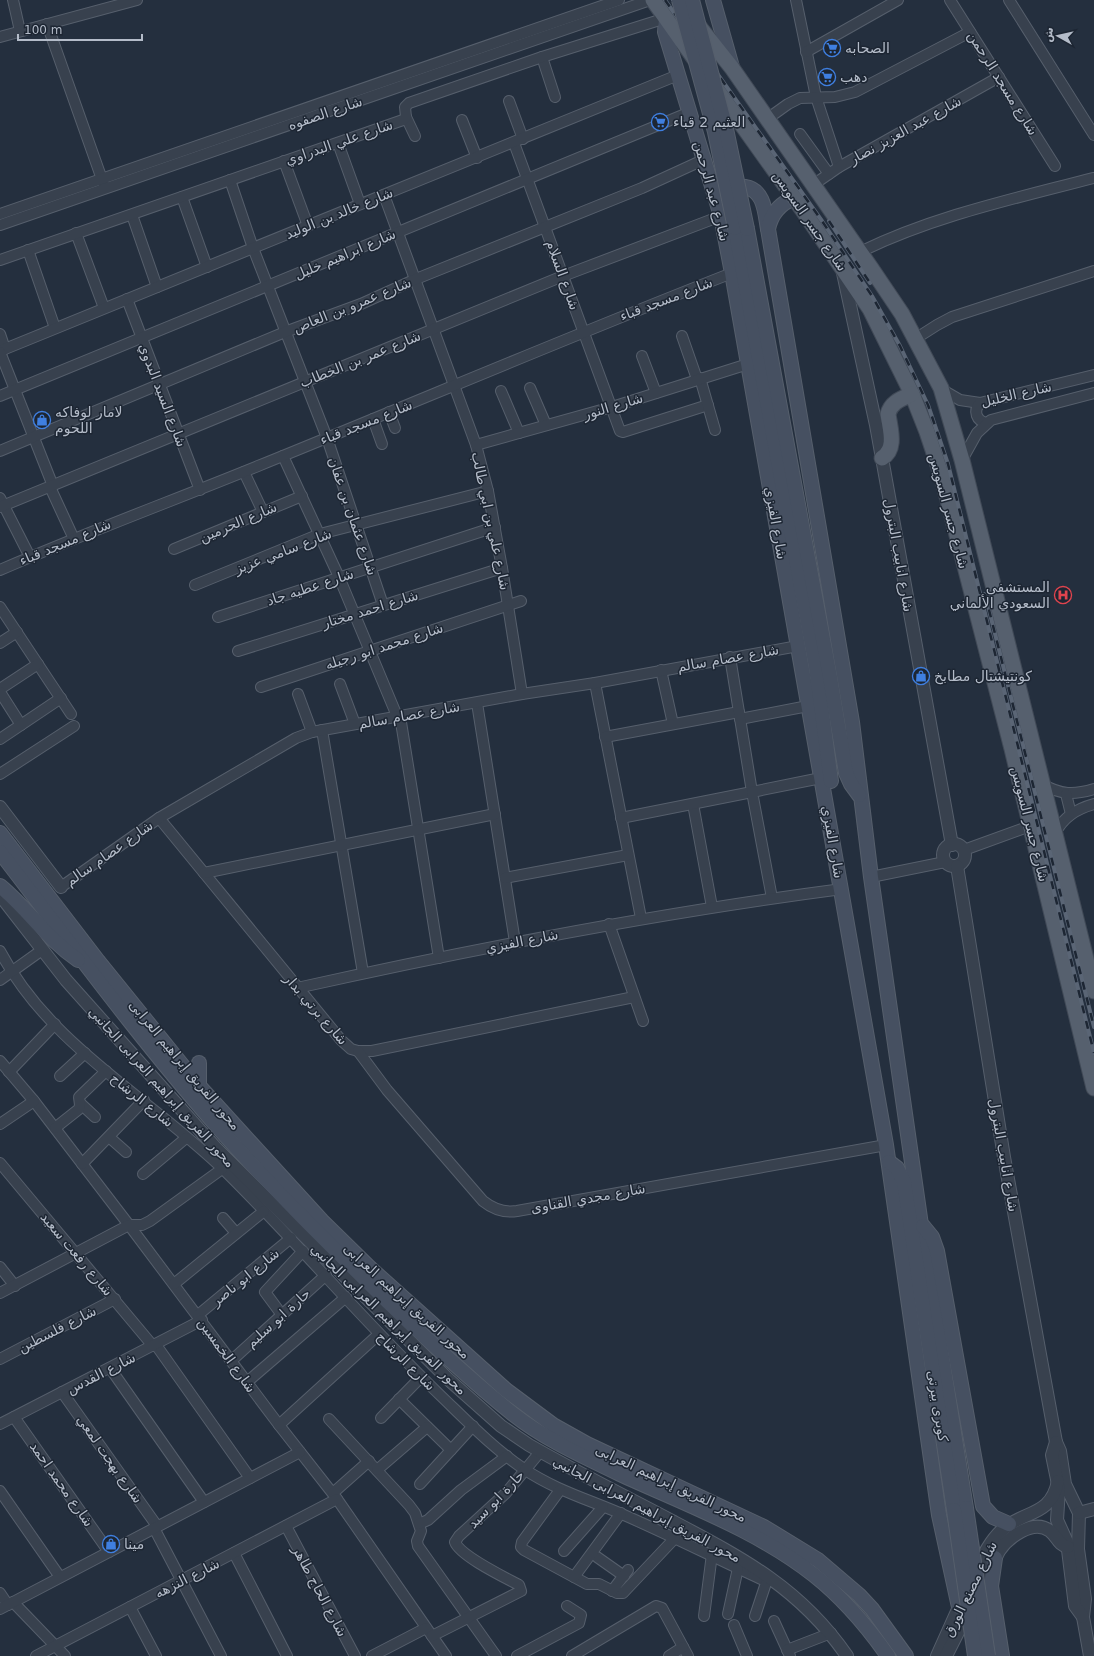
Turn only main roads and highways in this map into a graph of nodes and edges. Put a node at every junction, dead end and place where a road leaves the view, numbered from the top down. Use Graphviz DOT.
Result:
graph roads {
  1 [pos="653,0"];
  2 [pos="679,0"];
  3 [pos="692,0"];
  4 [pos="713,0"];
  5 [pos="666,18"];
  6 [pos="732,68"];
  7 [pos="794,198"];
  8 [pos="721,216"];
  9 [pos="741,229"];
  10 [pos="768,230"];
  11 [pos="732,273"];
  12 [pos="912,394"];
  13 [pos="882,458"];
  14 [pos="861,797"];
  15 [pos="828,812"];
  16 [pos="0,833"];
  17 [pos="0,852"];
  18 [pos="0,886"];
  19 [pos="88,966"];
  20 [pos="1091,966"];
  21 [pos="1094,991"];
  22 [pos="199,1063"];
  23 [pos="199,1086"];
  24 [pos="1094,1088"];
  25 [pos="889,1162"];
  26 [pos="921,1225"];
  27 [pos="983,1506"];
  28 [pos="960,1509"];
  29 [pos="939,1515"];
  30 [pos="1009,1524"];
  31 [pos="995,1558"];
  32 [pos="959,1607"];
  33 [pos="1001,1652"];
  34 [pos="888,1656"];
  35 [pos="906,1656"];
  36 [pos="968,1656"];
  37 [pos="975,1656"];
  38 [pos="988,1656"];
  1 -- 5 [label="main road, شارع جسر السويس"];
  2 -- 6 [label="main road, شارع جسر السويس"];
  2 -- 9 [label="main road, bridge"];
  3 -- 9 [label="main road, bridge"];
  4 -- 6 [label="main road"];
  5 -- 7 [label="main road, شارع جسر السويس"];
  5 -- 8 [label="main road, شارع عبد الرحمن"];
  6 -- 20 [label="main road, شارع جسر السويس"];
  7 -- 10 [label="main road"];
  7 -- 12 [label="main road, شارع جسر السويس"];
  8 -- 10 [label="main road, كوبرى بيرتى"];
  8 -- 11 [label="main road, شارع عبد الرحمن"];
  9 -- 14 [label="main road"];
  9 -- 15 [label="main road"];
  10 -- 14 [label="main road, كوبرى بيرتى"];
  11 -- 15 [label="main road, شارع الفيزي"];
  12 -- 13 [label="main road"];
  12 -- 24 [label="main road, شارع جسر السويس"];
  14 -- 26 [label="main road, كوبرى بيرتى"];
  15 -- 25 [label="main road, شارع الفيزي"];
  16 -- 23 [label="main road, محور الفريق إبراهيم العرابى"];
  17 -- 19 [label="main road, محور الفريق إبراهيم العرابى"];
  18 -- 19 [label="main road"];
  19 -- 34 [label="main road, محور الفريق إبراهيم العرابى"];
  20 -- 21 [label="main road, شارع جسر السويس"];
  22 -- 23 [label="main road"];
  23 -- 35 [label="main road, محور الفريق إبراهيم العرابى"];
  25 -- 28 [label="main road, كوبرى بيرتى"];
  25 -- 29 [label="main road"];
  26 -- 27 [label="main road"];
  26 -- 28 [label="main road, كوبرى بيرتى"];
  27 -- 29 [label="main road"];
  27 -- 30 [label="main road"];
  28 -- 37 [label="main road, كوبرى بيرتى, bridge"];
  28 -- 38 [label="main road, كوبرى بيرتى, bridge"];
  29 -- 32 [label="main road"];
  31 -- 33 [label="main road"];
  33 -- 36 [label="main road"];
}
